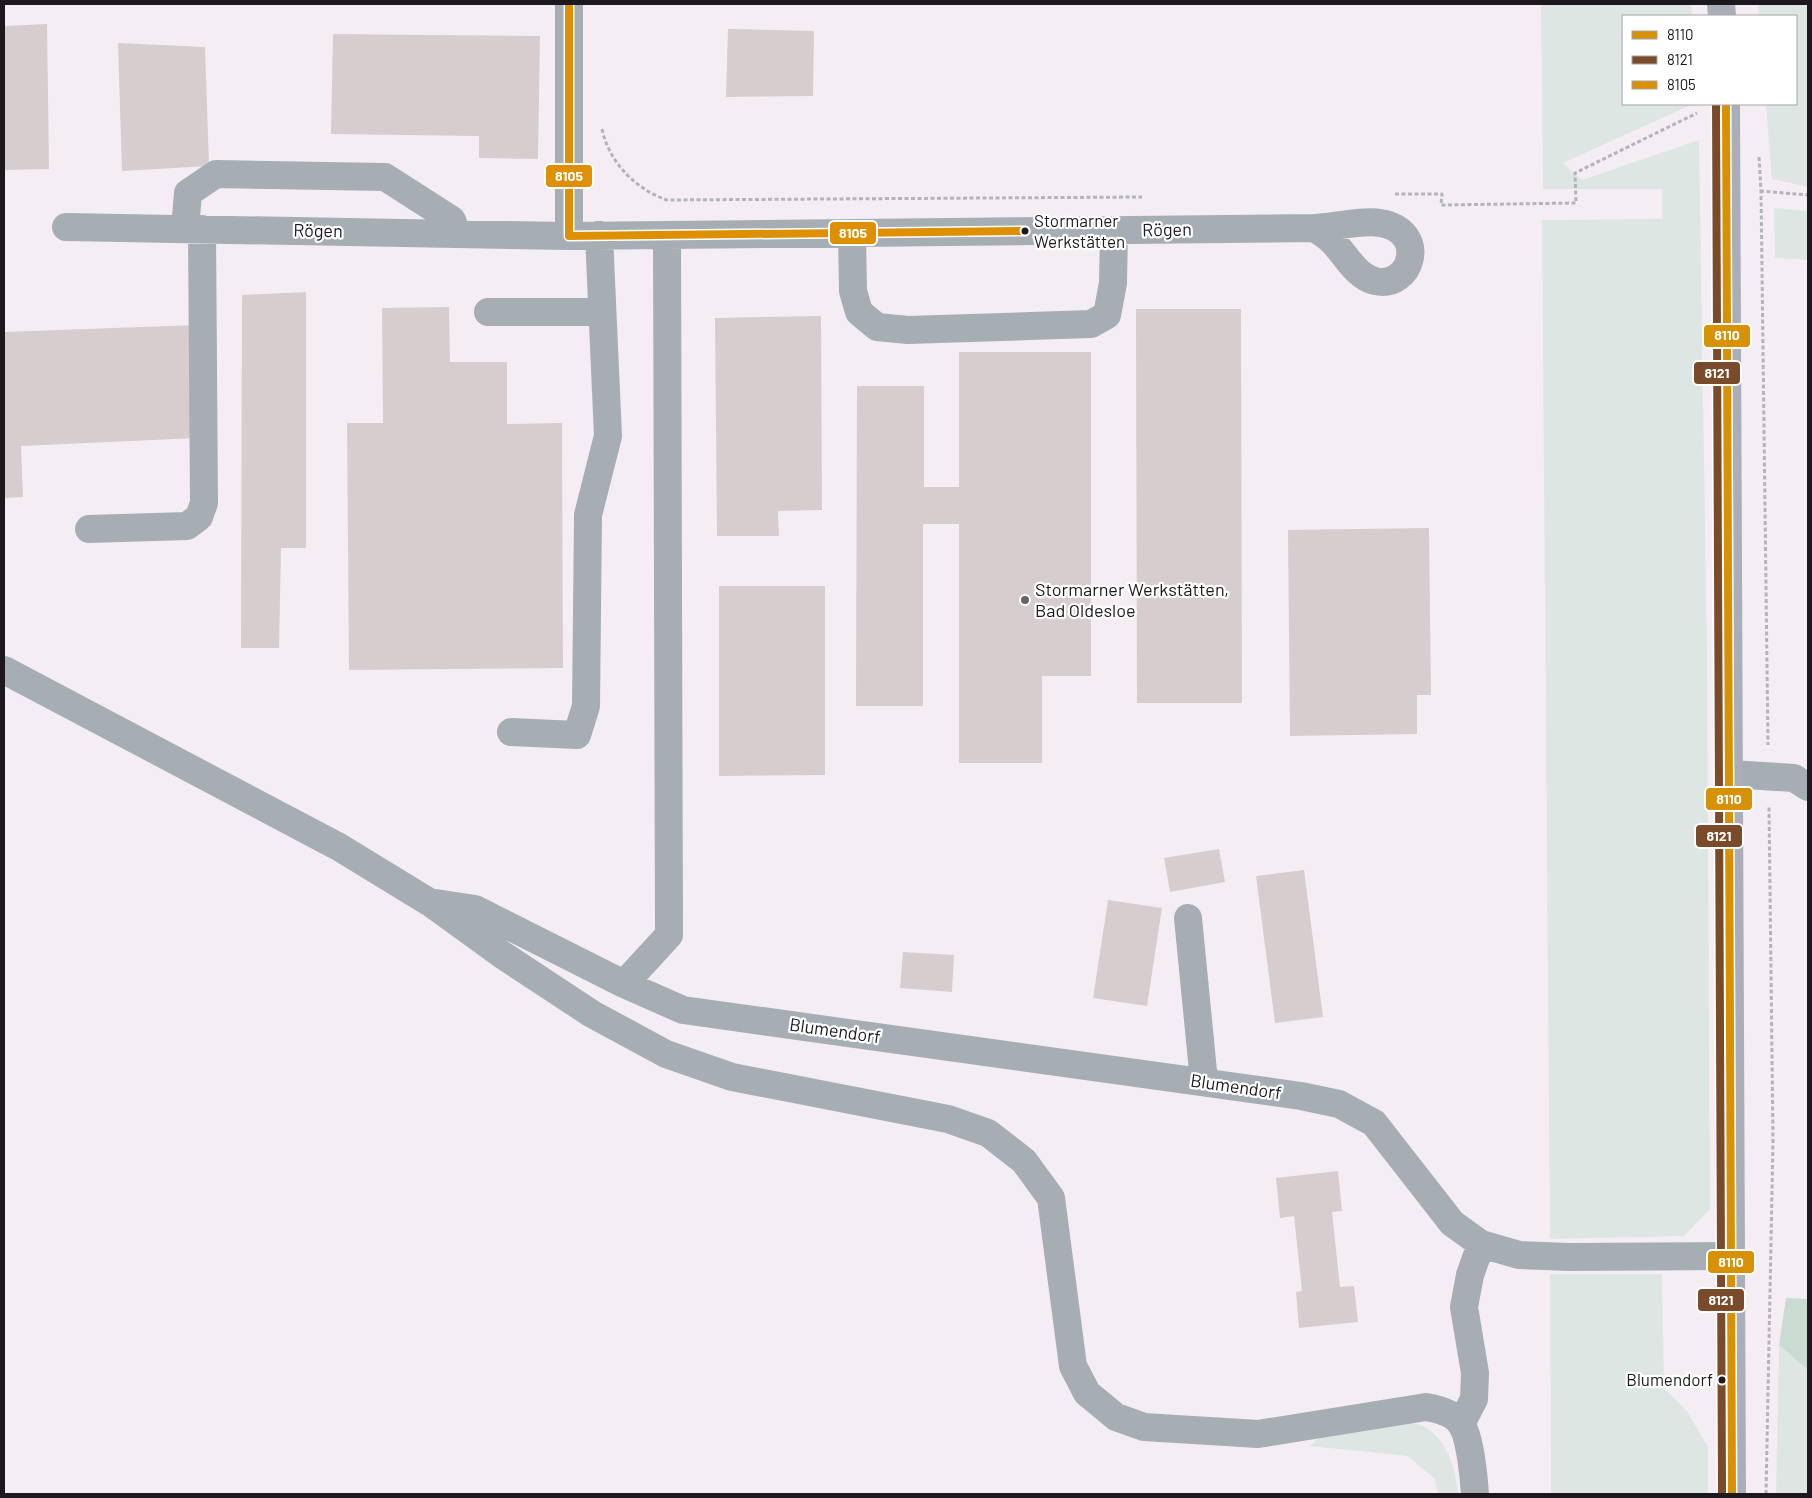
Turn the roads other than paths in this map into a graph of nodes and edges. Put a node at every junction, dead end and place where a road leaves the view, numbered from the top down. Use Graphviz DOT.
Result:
graph roads {
  1 [pos="569,4"];
  2 [pos="1726,105"];
  3 [pos="66,227"];
  4 [pos="1315,228"];
  5 [pos="194,229"];
  6 [pos="1114,230"];
  7 [pos="852,233"];
  8 [pos="457,234"];
  9 [pos="667,235"];
  10 [pos="569,236"];
  11 [pos="599,236"];
  12 [pos="488,312"];
  13 [pos="602,312"];
  14 [pos="89,529"];
  15 [pos="4,670"];
  16 [pos="511,732"];
  17 [pos="1730,774"];
  18 [pos="1808,787"];
  19 [pos="429,902"];
  20 [pos="1188,918"];
  21 [pos="624,984"];
  22 [pos="1207,1083"];
  23 [pos="1481,1244"];
  24 [pos="1731,1256"];
  25 [pos="1461,1424"];
  26 [pos="1475,1494"];
  27 [pos="1732,1494"];
  1 -- 10 [label="street"];
  2 -- 17 [label="main road"];
  3 -- 5 [label="street, Rögen"];
  4 -- 6 [label="street, Rögen"];
  5 -- 8 [label="street, Rögen"];
  5 -- 8 [label="street"];
  5 -- 14 [label="street"];
  6 -- 7 [label="street, Rögen"];
  6 -- 7 [label="street"];
  7 -- 9 [label="street, Rögen"];
  8 -- 10 [label="street, Rögen"];
  9 -- 11 [label="street, Rögen"];
  9 -- 21 [label="street"];
  10 -- 11 [label="street, Rögen"];
  11 -- 13 [label="street"];
  12 -- 13 [label="street"];
  13 -- 16 [label="street"];
  15 -- 19 [label="street"];
  17 -- 18 [label="street"];
  17 -- 24 [label="main road"];
  19 -- 21 [label="street, Blumendorf"];
  19 -- 25 [label="street"];
  20 -- 22 [label="street"];
  21 -- 22 [label="street, Blumendorf"];
  22 -- 23 [label="street, Blumendorf"];
  23 -- 24 [label="street, Blumendorf"];
  23 -- 25 [label="street"];
  24 -- 27 [label="main road"];
  25 -- 26 [label="street"];
}
